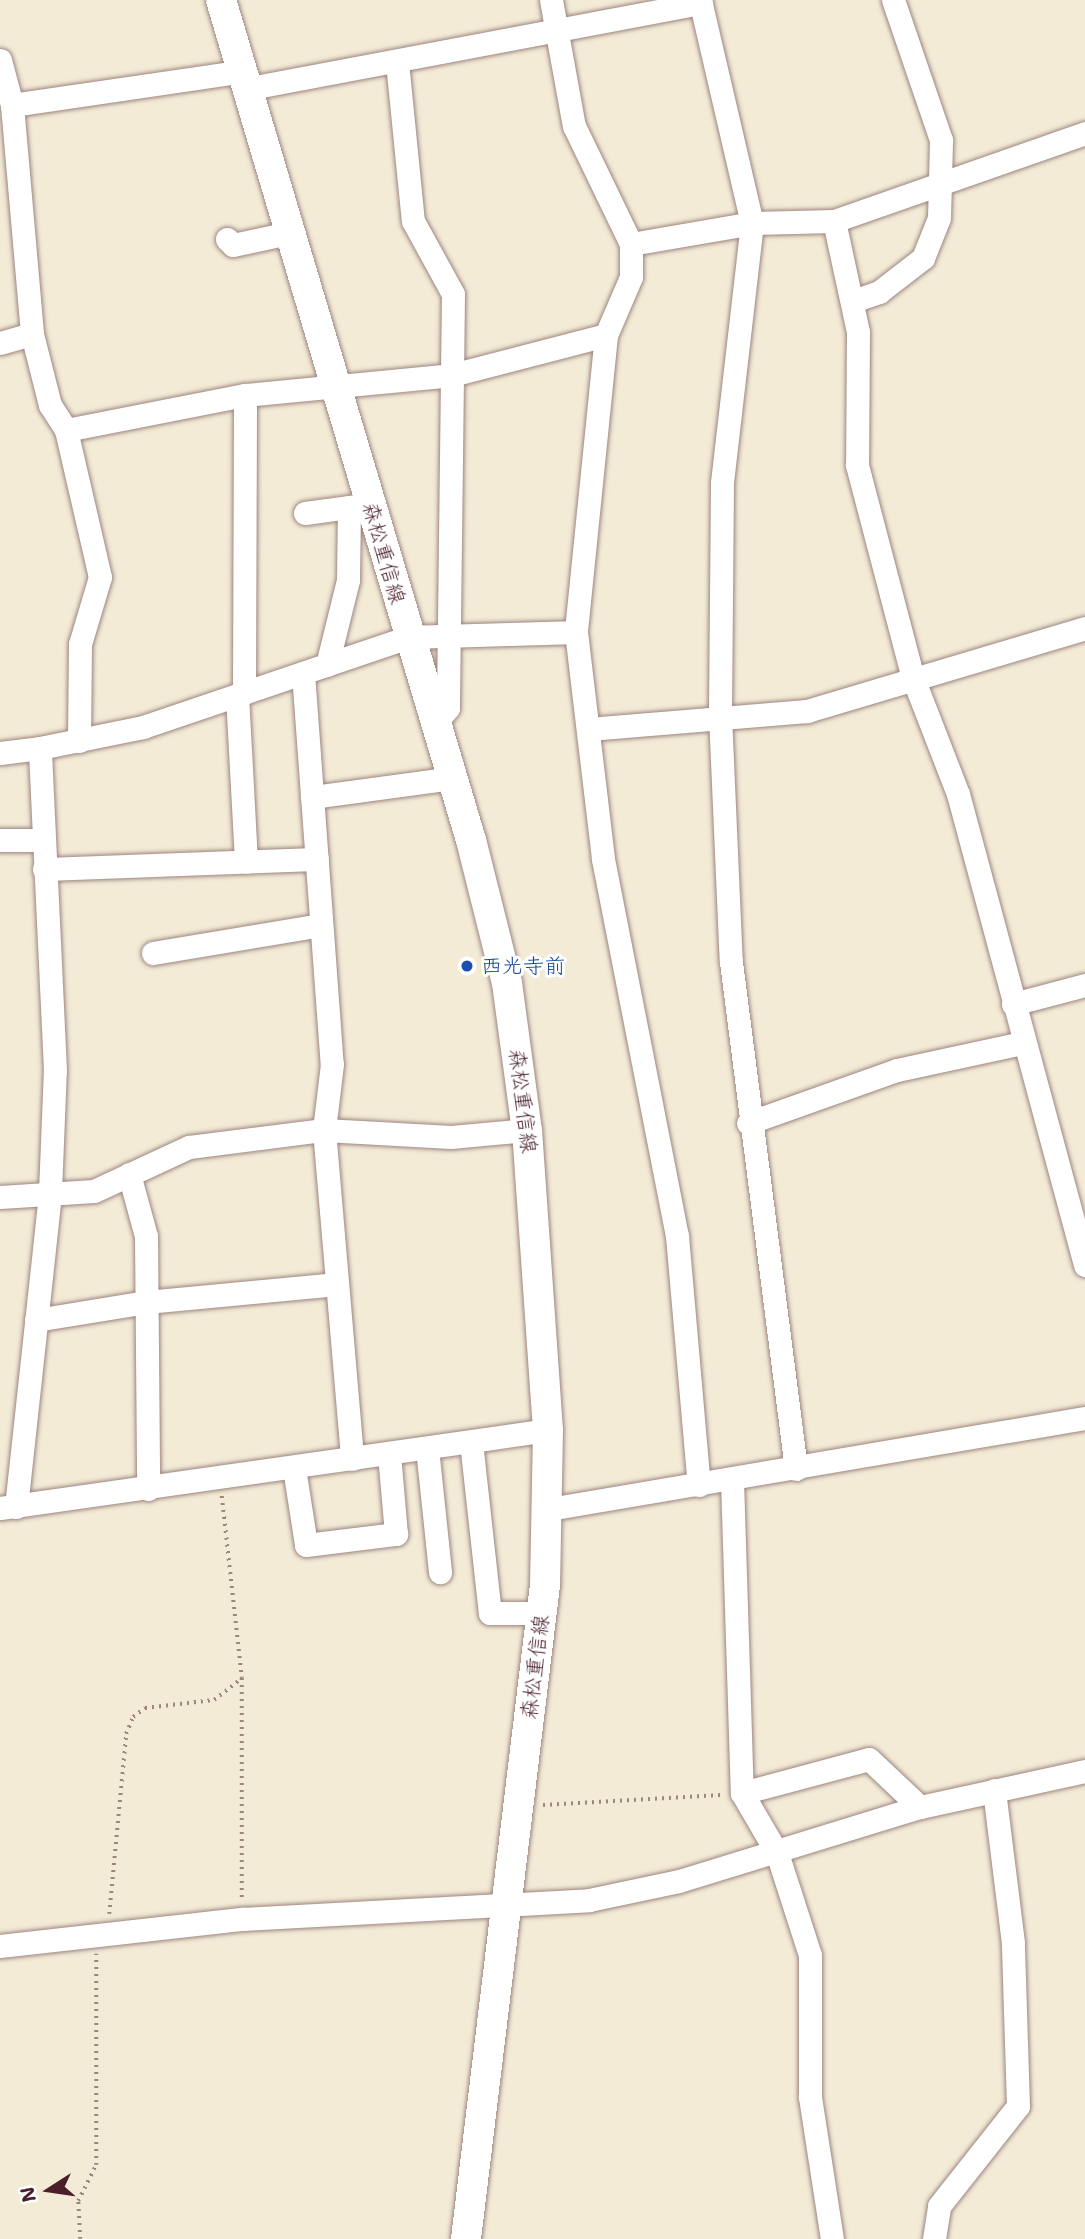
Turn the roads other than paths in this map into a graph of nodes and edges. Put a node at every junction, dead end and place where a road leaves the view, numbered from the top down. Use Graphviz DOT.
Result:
graph roads {
  1 [pos="221,0"];
  2 [pos="551,0"];
  3 [pos="893,0"];
  4 [pos="700,1"];
  5 [pos="557,33"];
  6 [pos="0,60"];
  7 [pos="397,62"];
  8 [pos="242,80"];
  9 [pos="12,105"];
  10 [pos="1085,133"];
  11 [pos="941,184"];
  12 [pos="834,221"];
  13 [pos="752,223"];
  14 [pos="289,233"];
  15 [pos="226,239"];
  16 [pos="631,244"];
  17 [pos="853,300"];
  18 [pos="32,334"];
  19 [pos="606,335"];
  20 [pos="0,343"];
  21 [pos="452,375"];
  22 [pos="336,388"];
  23 [pos="245,395"];
  24 [pos="66,430"];
  25 [pos="360,506"];
  26 [pos="305,513"];
  27 [pos="1085,628"];
  28 [pos="576,632"];
  29 [pos="448,636"];
  30 [pos="409,637"];
  31 [pos="327,665"];
  32 [pos="303,673"];
  33 [pos="913,678"];
  34 [pos="240,694"];
  35 [pos="720,715"];
  36 [pos="435,723"];
  37 [pos="588,729"];
  38 [pos="79,741"];
  39 [pos="40,748"];
  40 [pos="0,753"];
  41 [pos="452,778"];
  42 [pos="312,797"];
  43 [pos="0,840"];
  44 [pos="44,840"];
  45 [pos="317,859"];
  46 [pos="246,862"];
  47 [pos="44,869"];
  48 [pos="321,925"];
  49 [pos="153,953"];
  50 [pos="1085,985"];
  51 [pos="1013,1004"];
  52 [pos="1021,1043"];
  53 [pos="748,1123"];
  54 [pos="324,1130"];
  55 [pos="527,1130"];
  56 [pos="129,1174"];
  57 [pos="50,1192"];
  58 [pos="0,1197"];
  59 [pos="1085,1265"];
  60 [pos="337,1284"];
  61 [pos="146,1302"];
  62 [pos="36,1320"];
  63 [pos="1085,1418"];
  64 [pos="548,1430"];
  65 [pos="471,1442"];
  66 [pos="427,1448"];
  67 [pos="389,1454"];
  68 [pos="352,1459"];
  69 [pos="294,1468"];
  70 [pos="796,1469"];
  71 [pos="732,1480"];
  72 [pos="699,1485"];
  73 [pos="148,1489"];
  74 [pos="8,1508"];
  75 [pos="549,1509"];
  76 [pos="440,1572"];
  77 [pos="541,1613"];
  78 [pos="1085,1771"];
  79 [pos="994,1790"];
  80 [pos="742,1793"];
  81 [pos="920,1807"];
  82 [pos="777,1853"];
  83 [pos="508,1909"];
  84 [pos="0,1945"];
  85 [pos="466,2239"];
  86 [pos="832,2239"];
  87 [pos="933,2239"];
  1 -- 8 [label="main road, 森松重信線"];
  2 -- 5 [label="street"];
  3 -- 11 [label="street"];
  4 -- 5 [label="street"];
  4 -- 13 [label="street"];
  5 -- 7 [label="street"];
  5 -- 16 [label="street"];
  6 -- 9 [label="street"];
  7 -- 8 [label="street"];
  7 -- 21 [label="street"];
  8 -- 9 [label="street"];
  8 -- 14 [label="main road, 森松重信線"];
  9 -- 18 [label="street"];
  10 -- 11 [label="street"];
  11 -- 12 [label="street"];
  11 -- 17 [label="street"];
  12 -- 13 [label="street"];
  12 -- 17 [label="street"];
  13 -- 16 [label="street"];
  13 -- 35 [label="street"];
  14 -- 15 [label="street"];
  14 -- 22 [label="main road, 森松重信線"];
  16 -- 19 [label="street"];
  17 -- 33 [label="street"];
  18 -- 20 [label="street"];
  18 -- 24 [label="street"];
  19 -- 21 [label="street"];
  19 -- 28 [label="street"];
  21 -- 22 [label="street"];
  21 -- 29 [label="street"];
  22 -- 23 [label="street"];
  22 -- 25 [label="main road, 森松重信線"];
  23 -- 24 [label="street"];
  23 -- 34 [label="street"];
  24 -- 38 [label="street"];
  25 -- 26 [label="street"];
  25 -- 30 [label="main road, 森松重信線"];
  25 -- 31 [label="street"];
  27 -- 33 [label="street"];
  28 -- 29 [label="street"];
  28 -- 37 [label="street"];
  29 -- 30 [label="street"];
  29 -- 36 [label="street"];
  30 -- 31 [label="street"];
  30 -- 36 [label="main road, 森松重信線"];
  31 -- 32 [label="street"];
  32 -- 34 [label="street"];
  32 -- 42 [label="street"];
  33 -- 35 [label="street"];
  33 -- 51 [label="street"];
  34 -- 38 [label="street"];
  34 -- 46 [label="street"];
  35 -- 37 [label="street"];
  35 -- 53 [label="street"];
  36 -- 41 [label="main road, 森松重信線"];
  37 -- 72 [label="street"];
  38 -- 39 [label="street"];
  39 -- 40 [label="street"];
  39 -- 44 [label="street"];
  41 -- 42 [label="street"];
  41 -- 55 [label="main road, 森松重信線"];
  42 -- 45 [label="street"];
  43 -- 44 [label="street"];
  44 -- 47 [label="street"];
  45 -- 46 [label="street"];
  45 -- 48 [label="street"];
  46 -- 47 [label="street"];
  47 -- 57 [label="street"];
  48 -- 49 [label="street"];
  48 -- 54 [label="street"];
  50 -- 51 [label="street"];
  51 -- 52 [label="street"];
  52 -- 53 [label="street"];
  52 -- 59 [label="street"];
  53 -- 70 [label="street"];
  54 -- 55 [label="street"];
  54 -- 56 [label="street"];
  54 -- 60 [label="street"];
  55 -- 64 [label="main road, 森松重信線"];
  56 -- 57 [label="street"];
  56 -- 61 [label="street"];
  57 -- 58 [label="street"];
  57 -- 62 [label="street"];
  60 -- 61 [label="street"];
  60 -- 68 [label="street"];
  61 -- 62 [label="street"];
  61 -- 73 [label="street"];
  62 -- 74 [label="street"];
  63 -- 70 [label="street"];
  64 -- 65 [label="street"];
  64 -- 75 [label="main road, 森松重信線"];
  65 -- 66 [label="street"];
  65 -- 77 [label="street"];
  66 -- 67 [label="street"];
  66 -- 76 [label="street"];
  67 -- 68 [label="street"];
  67 -- 69 [label="street"];
  68 -- 69 [label="street"];
  69 -- 73 [label="street"];
  70 -- 71 [label="street"];
  71 -- 72 [label="street"];
  71 -- 80 [label="street"];
  72 -- 75 [label="street"];
  73 -- 74 [label="street"];
  75 -- 77 [label="main road, 森松重信線"];
  77 -- 83 [label="main road, 森松重信線"];
  78 -- 79 [label="street"];
  79 -- 81 [label="street"];
  79 -- 87 [label="street"];
  80 -- 81 [label="street"];
  80 -- 82 [label="street"];
  81 -- 82 [label="street"];
  82 -- 83 [label="street"];
  82 -- 86 [label="street"];
  83 -- 84 [label="street"];
  83 -- 85 [label="main road, 森松重信線"];
}
